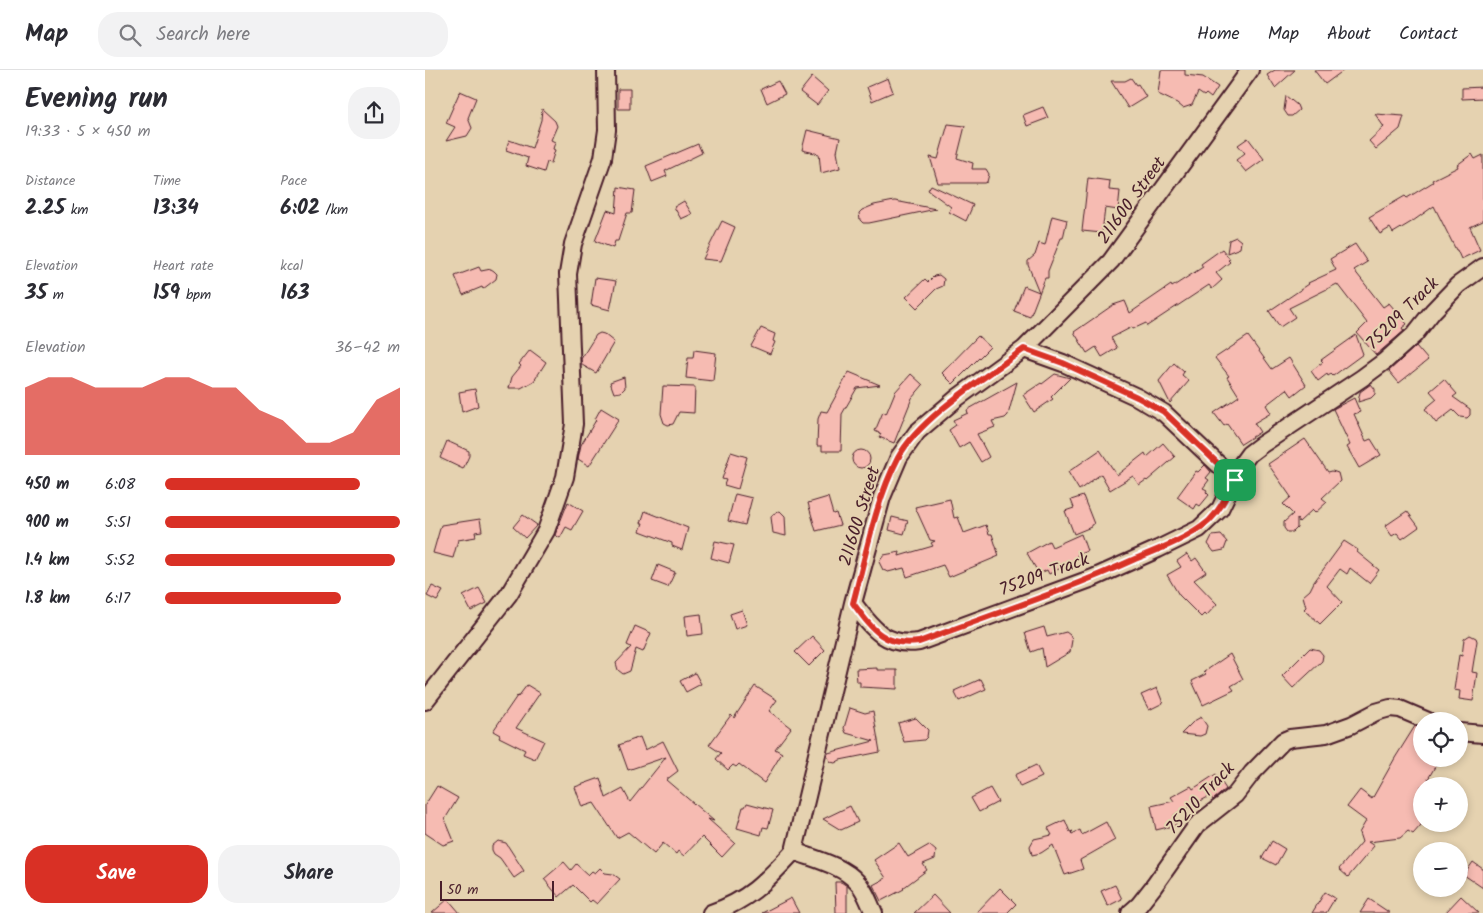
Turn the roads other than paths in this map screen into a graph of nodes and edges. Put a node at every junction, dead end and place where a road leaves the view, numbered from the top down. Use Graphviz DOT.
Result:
graph roads {
  1 [pos="606,70"];
  2 [pos="1250,70"];
  3 [pos="1483,267"];
  4 [pos="1024,349"];
  5 [pos="1235,480"];
  6 [pos="853,603"];
  7 [pos="425,701"];
  8 [pos="1413,715"];
  9 [pos="1468,733"];
  10 [pos="1483,734"];
  11 [pos="794,850"];
  12 [pos="711,913"];
  13 [pos="873,913"];
  14 [pos="1130,913"];
  1 -- 7 [label="street"];
  2 -- 4 [label="street, 211600 Street"];
  3 -- 5 [label="street, 75209 Track"];
  4 -- 5 [label="street"];
  4 -- 6 [label="street, 211600 Street"];
  5 -- 6 [label="street, 75209 Track"];
  6 -- 11 [label="street, 211600 Street"];
  8 -- 14 [label="street, 75210 Track"];
  9 -- 10 [label="street"];
  11 -- 12 [label="street, 211600 Street"];
  11 -- 13 [label="street"];
}
